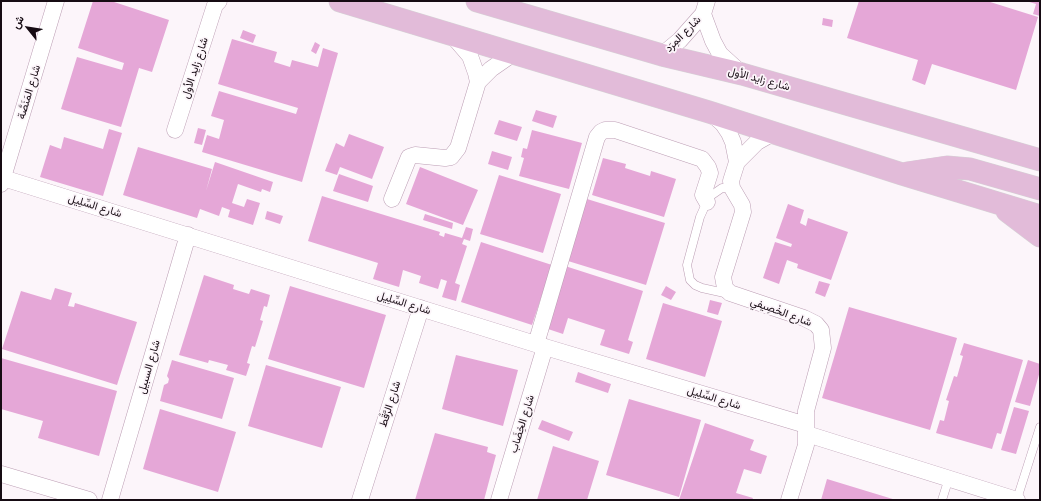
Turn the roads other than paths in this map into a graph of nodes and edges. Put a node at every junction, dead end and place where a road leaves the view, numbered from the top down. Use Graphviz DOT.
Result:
graph roads {
  1 [pos="56,1"];
  2 [pos="340,1"];
  3 [pos="477,1"];
  4 [pos="216,2"];
  5 [pos="705,7"];
  6 [pos="452,35"];
  7 [pos="514,53"];
  8 [pos="662,55"];
  9 [pos="742,74"];
  10 [pos="478,82"];
  11 [pos="709,112"];
  12 [pos="175,130"];
  13 [pos="773,133"];
  14 [pos="1039,159"];
  15 [pos="737,162"];
  16 [pos="902,174"];
  17 [pos="2,180"];
  18 [pos="732,188"];
  19 [pos="1040,189"];
  20 [pos="392,199"];
  21 [pos="993,201"];
  22 [pos="706,202"];
  23 [pos="1040,216"];
  24 [pos="188,235"];
  25 [pos="1040,236"];
  26 [pos="737,296"];
  27 [pos="420,308"];
  28 [pos="540,346"];
  29 [pos="1040,427"];
  30 [pos="806,429"];
  31 [pos="1,474"];
  32 [pos="949,478"];
  33 [pos="998,497"];
  34 [pos="89,500"];
  35 [pos="110,500"];
  36 [pos="360,500"];
  37 [pos="499,500"];
  38 [pos="789,500"];
  39 [pos="942,500"];
  40 [pos="1017,500"];
  1 -- 17 [label="street, شارع المَنَصَّة"];
  2 -- 6 [label="main road"];
  3 -- 8 [label="main road, شارع زايد الأول"];
  4 -- 12 [label="street, شارع زايد الأول"];
  5 -- 8 [label="street, شارع المِرَد"];
  5 -- 9 [label="street, شارع المِرَد"];
  6 -- 7 [label="main road"];
  6 -- 10 [label="street"];
  7 -- 10 [label="street"];
  7 -- 11 [label="main road"];
  8 -- 9 [label="main road, شارع زايد الأول"];
  9 -- 14 [label="main road, شارع زايد الأول"];
  10 -- 20 [label="street"];
  11 -- 13 [label="main road"];
  11 -- 15 [label="street"];
  13 -- 15 [label="street"];
  13 -- 16 [label="main road"];
  15 -- 18 [label="street"];
  16 -- 19 [label="main road"];
  16 -- 21 [label="main road"];
  17 -- 24 [label="street, شارع السِّلِيل"];
  18 -- 22 [label="lane"];
  18 -- 26 [label="street, شارع الخْصِيفي"];
  21 -- 23 [label="main road"];
  21 -- 25 [label="main road"];
  22 -- 26 [label="lane"];
  22 -- 28 [label="street, شارع الخِضَاب"];
  24 -- 27 [label="street, شارع السِّلِيل"];
  24 -- 35 [label="street, شارع السبيل"];
  26 -- 30 [label="street, شارع الخْصِيفي"];
  27 -- 28 [label="street, شارع السِّلِيل"];
  27 -- 36 [label="street, شارع الرَّقْط"];
  28 -- 30 [label="street, شارع السِّلِيل"];
  28 -- 37 [label="street, شارع الخِضَاب"];
  29 -- 40 [label="lane, شارع السِّلِيل"];
  30 -- 32 [label="street, شارع السِّلِيل"];
  30 -- 38 [label="street, شارع الخْصِيفي"];
  31 -- 34 [label="street"];
  32 -- 33 [label="street, شارع السِّلِيل"];
  32 -- 39 [label="lane"];
  33 -- 40 [label="street, شارع السِّلِيل"];
}
